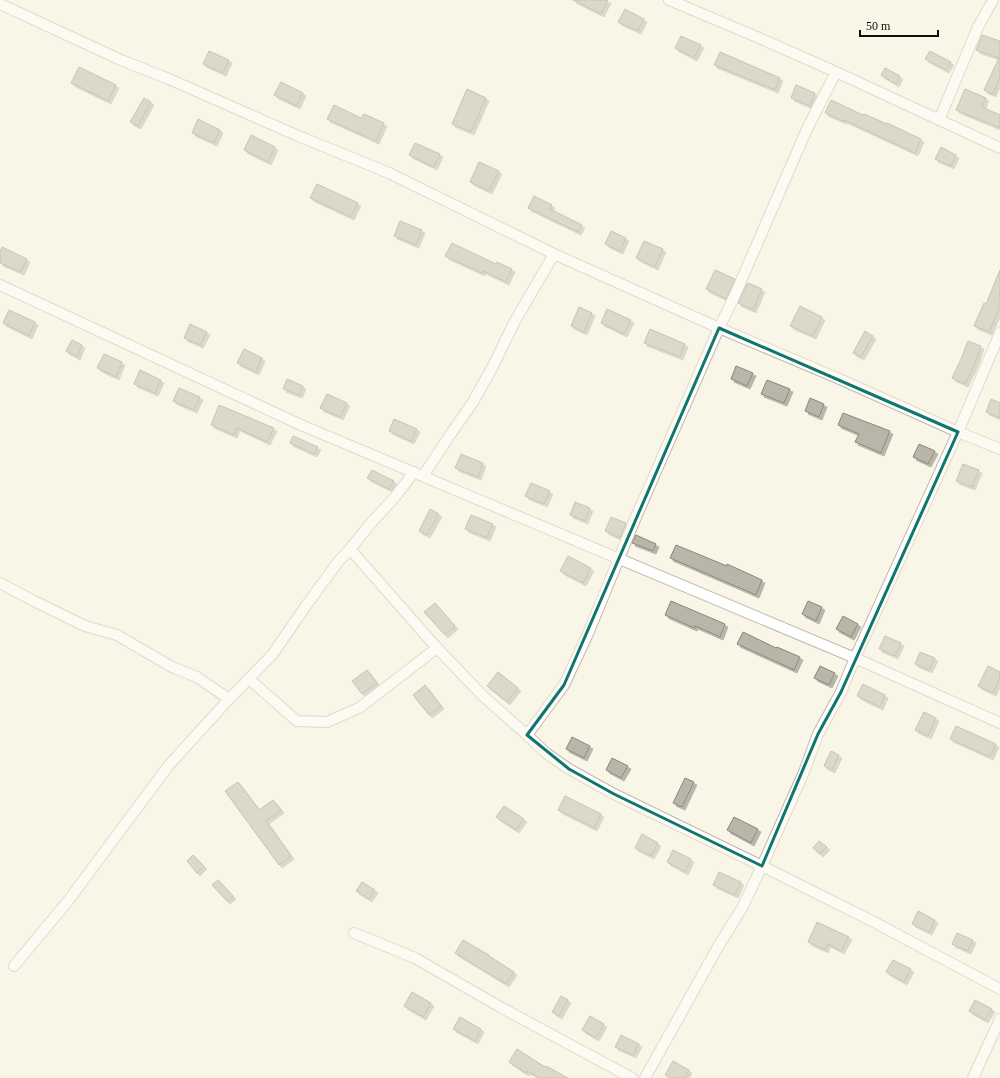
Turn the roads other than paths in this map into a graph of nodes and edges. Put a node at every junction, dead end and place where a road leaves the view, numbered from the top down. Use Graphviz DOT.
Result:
graph roads {
  1 [pos="669,0"];
  2 [pos="993,0"];
  3 [pos="0,4"];
  4 [pos="836,72"];
  5 [pos="939,120"];
  6 [pos="1000,148"];
  7 [pos="554,254"];
  8 [pos="0,285"];
  9 [pos="719,328"];
  10 [pos="1000,333"];
  11 [pos="958,432"];
  12 [pos="1000,449"];
  13 [pos="419,474"];
  14 [pos="350,549"];
  15 [pos="620,558"];
  16 [pos="0,583"];
  17 [pos="437,648"];
  18 [pos="855,658"];
  19 [pos="249,679"];
  20 [pos="229,699"];
  21 [pos="1000,723"];
  22 [pos="527,735"];
  23 [pos="762,866"];
  24 [pos="354,933"];
  25 [pos="14,966"];
  26 [pos="1000,989"];
  27 [pos="1000,1019"];
  28 [pos="632,1078"];
  29 [pos="645,1078"];
  30 [pos="973,1078"];
  1 -- 4 [label="street"];
  2 -- 5 [label="street"];
  3 -- 7 [label="street"];
  4 -- 5 [label="street"];
  4 -- 9 [label="street"];
  5 -- 6 [label="street"];
  7 -- 9 [label="street"];
  7 -- 13 [label="street"];
  8 -- 13 [label="street"];
  9 -- 11 [label="street"];
  9 -- 15 [label="street"];
  10 -- 11 [label="street"];
  11 -- 12 [label="street"];
  11 -- 18 [label="street"];
  13 -- 14 [label="street"];
  13 -- 15 [label="street"];
  14 -- 17 [label="street"];
  14 -- 19 [label="street"];
  15 -- 18 [label="street"];
  15 -- 22 [label="street"];
  16 -- 20 [label="street"];
  17 -- 19 [label="street"];
  17 -- 22 [label="street"];
  18 -- 21 [label="street"];
  18 -- 23 [label="street"];
  19 -- 20 [label="street"];
  20 -- 25 [label="street"];
  22 -- 23 [label="street"];
  23 -- 26 [label="street"];
  23 -- 29 [label="street"];
  24 -- 28 [label="street"];
  27 -- 30 [label="street"];
}
